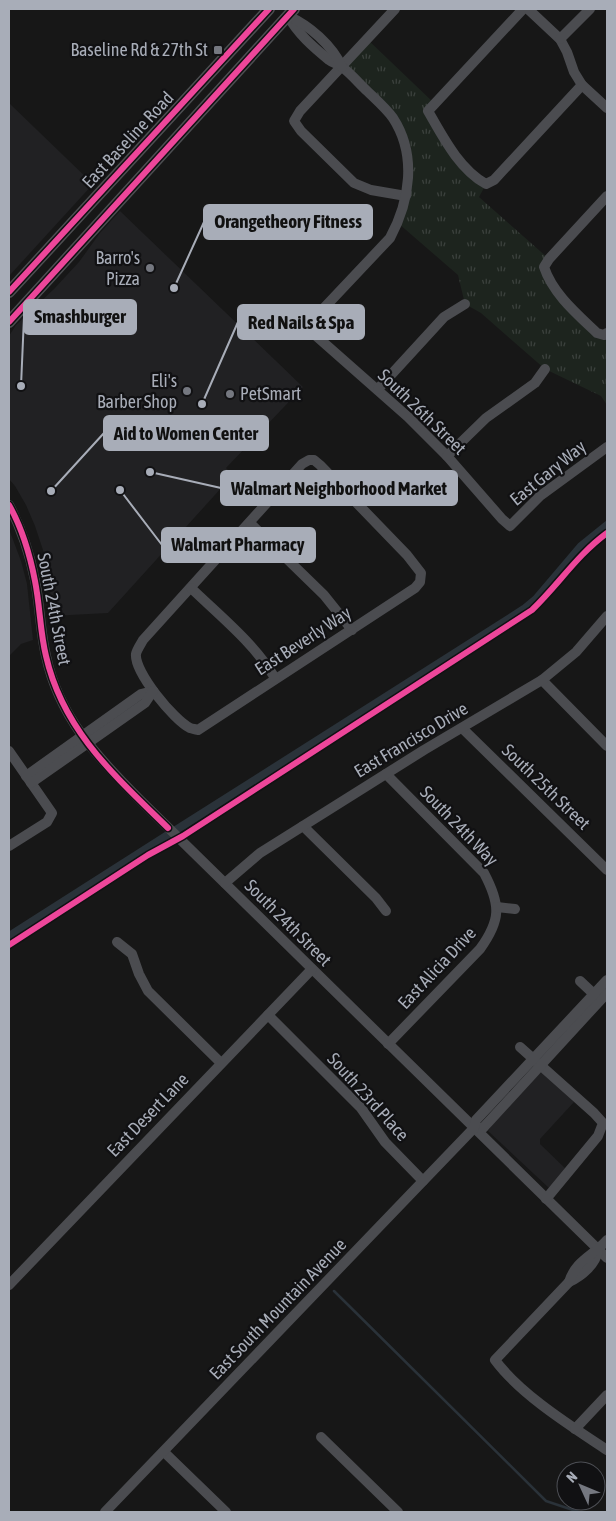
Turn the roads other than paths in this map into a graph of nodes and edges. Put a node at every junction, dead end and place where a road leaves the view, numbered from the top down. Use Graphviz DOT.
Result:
graph roads {
  1 [pos="269,9"];
  2 [pos="395,9"];
  3 [pos="523,9"];
  4 [pos="528,9"];
  5 [pos="590,9"];
  6 [pos="289,11"];
  7 [pos="259,20"];
  8 [pos="560,39"];
  9 [pos="342,67"];
  10 [pos="582,85"];
  11 [pos="607,108"];
  12 [pos="168,118"];
  13 [pos="182,131"];
  14 [pos="406,196"];
  15 [pos="607,196"];
  16 [pos="65,231"];
  17 [pos="80,244"];
  18 [pos="9,292"];
  19 [pos="465,304"];
  20 [pos="9,322"];
  21 [pos="605,334"];
  22 [pos="545,369"];
  23 [pos="378,389"];
  24 [pos="607,447"];
  25 [pos="447,456"];
  26 [pos="9,505"];
  27 [pos="250,522"];
  28 [pos="510,526"];
  29 [pos="191,588"];
  30 [pos="606,619"];
  31 [pos="352,630"];
  32 [pos="275,678"];
  33 [pos="542,680"];
  34 [pos="153,691"];
  35 [pos="462,728"];
  36 [pos="84,740"];
  37 [pos="607,746"];
  38 [pos="9,751"];
  39 [pos="386,774"];
  40 [pos="29,779"];
  41 [pos="303,826"];
  42 [pos="9,846"];
  43 [pos="607,870"];
  44 [pos="225,883"];
  45 [pos="497,907"];
  46 [pos="515,909"];
  47 [pos="386,911"];
  48 [pos="117,942"];
  49 [pos="312,969"];
  50 [pos="580,980"];
  51 [pos="607,980"];
  52 [pos="600,996"];
  53 [pos="268,1015"];
  54 [pos="388,1044"];
  55 [pos="520,1047"];
  56 [pos="537,1062"];
  57 [pos="221,1063"];
  58 [pos="474,1128"];
  59 [pos="423,1181"];
  60 [pos="546,1199"];
  61 [pos="607,1240"];
  62 [pos="598,1250"];
  63 [pos="607,1258"];
  64 [pos="9,1285"];
  65 [pos="607,1395"];
  66 [pos="575,1429"];
  67 [pos="320,1437"];
  68 [pos="607,1450"];
  69 [pos="164,1452"];
  70 [pos="105,1512"];
  71 [pos="226,1512"];
  72 [pos="398,1512"];
  1 -- 7 [label="main road, East Baseline Road"];
  2 -- 9 [label="street"];
  3 -- 10 [label="street"];
  4 -- 8 [label="street"];
  5 -- 8 [label="street"];
  6 -- 7 [label="main road"];
  6 -- 9 [label="street"];
  6 -- 13 [label="main road, East Baseline Road"];
  7 -- 12 [label="main road, East Baseline Road"];
  8 -- 10 [label="street"];
  9 -- 14 [label="street"];
  9 -- 14 [label="street"];
  10 -- 11 [label="street"];
  12 -- 13 [label="main road"];
  12 -- 16 [label="main road, East Baseline Road"];
  13 -- 17 [label="main road, East Baseline Road"];
  14 -- 23 [label="street, South 26th Street"];
  15 -- 21 [label="street"];
  16 -- 17 [label="main road"];
  16 -- 18 [label="main road, East Baseline Road"];
  17 -- 20 [label="main road, East Baseline Road"];
  19 -- 23 [label="street"];
  22 -- 25 [label="street"];
  23 -- 25 [label="street, South 26th Street"];
  24 -- 28 [label="street, East Gary Way"];
  25 -- 28 [label="street, South 26th Street"];
  26 -- 36 [label="street, South 24th Street"];
  27 -- 29 [label="street"];
  27 -- 31 [label="street"];
  27 -- 31 [label="street, East Beverly Way"];
  29 -- 32 [label="street"];
  29 -- 34 [label="street"];
  30 -- 33 [label="street, East Francisco Drive"];
  31 -- 32 [label="street, East Beverly Way"];
  32 -- 34 [label="street, East Beverly Way"];
  33 -- 35 [label="street, East Francisco Drive"];
  33 -- 37 [label="street"];
  34 -- 36 [label="street"];
  35 -- 39 [label="street, East Francisco Drive"];
  35 -- 43 [label="street, South 25th Street"];
  36 -- 40 [label="street"];
  36 -- 44 [label="street, South 24th Street"];
  38 -- 40 [label="street"];
  39 -- 41 [label="street, East Francisco Drive"];
  39 -- 45 [label="street, South 24th Way"];
  40 -- 42 [label="street"];
  41 -- 44 [label="street, East Francisco Drive"];
  41 -- 47 [label="street"];
  44 -- 49 [label="street, South 24th Street"];
  45 -- 46 [label="street"];
  45 -- 54 [label="street, East Alicia Drive"];
  48 -- 57 [label="street"];
  49 -- 53 [label="street, East Desert Lane"];
  49 -- 54 [label="street, South 24th Street"];
  50 -- 52 [label="street"];
  51 -- 52 [label="street, East South Mountain Avenue"];
  52 -- 56 [label="street, East South Mountain Avenue"];
  53 -- 57 [label="street, East Desert Lane"];
  53 -- 59 [label="street, South 23rd Place"];
  54 -- 58 [label="street, South 24th Street"];
  55 -- 56 [label="street"];
  56 -- 58 [label="street, East South Mountain Avenue"];
  56 -- 60 [label="street"];
  57 -- 64 [label="street, East Desert Lane"];
  58 -- 59 [label="street, East South Mountain Avenue"];
  58 -- 60 [label="street, South 24th Street"];
  59 -- 69 [label="street, East South Mountain Avenue"];
  60 -- 62 [label="street, South 24th Street"];
  61 -- 62 [label="street"];
  62 -- 63 [label="street, South 24th Street"];
  62 -- 66 [label="street"];
  65 -- 66 [label="street"];
  66 -- 68 [label="street"];
  67 -- 72 [label="street"];
  69 -- 70 [label="street, East South Mountain Avenue"];
  69 -- 71 [label="street"];
}
